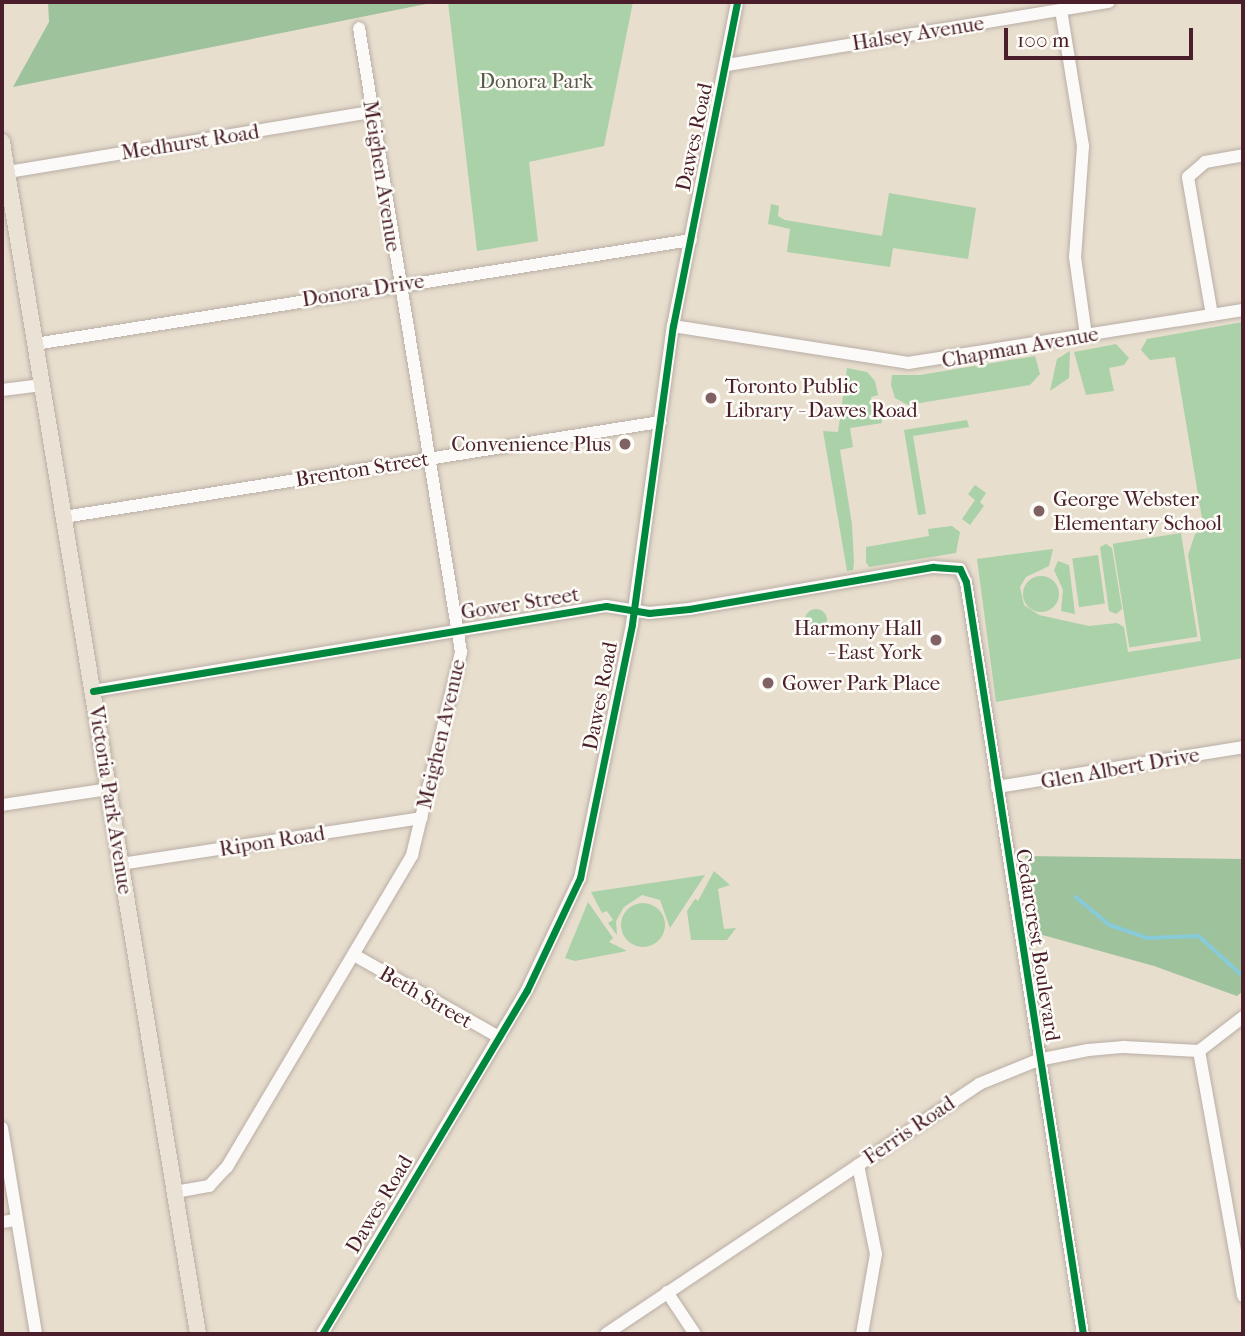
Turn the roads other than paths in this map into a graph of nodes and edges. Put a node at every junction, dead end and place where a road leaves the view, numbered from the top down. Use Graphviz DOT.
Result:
graph roads {
  1 [pos="737,2"];
  2 [pos="1109,2"];
  3 [pos="1061,10"];
  4 [pos="359,28"];
  5 [pos="727,65"];
  6 [pos="372,112"];
  7 [pos="2,142"];
  8 [pos="1243,155"];
  9 [pos="8,172"];
  10 [pos="691,240"];
  11 [pos="400,285"];
  12 [pos="1243,310"];
  13 [pos="1212,315"];
  14 [pos="673,326"];
  15 [pos="1086,335"];
  16 [pos="35,344"];
  17 [pos="42,385"];
  18 [pos="2,390"];
  19 [pos="660,422"];
  20 [pos="429,458"];
  21 [pos="64,517"];
  22 [pos="952,567"];
  23 [pos="635,610"];
  24 [pos="457,631"];
  25 [pos="93,691"];
  26 [pos="1243,747"];
  27 [pos="997,787"];
  28 [pos="108,789"];
  29 [pos="2,805"];
  30 [pos="422,818"];
  31 [pos="121,864"];
  32 [pos="354,955"];
  33 [pos="1243,1017"];
  34 [pos="499,1037"];
  35 [pos="1199,1051"];
  36 [pos="1038,1060"];
  37 [pos="2,1128"];
  38 [pos="858,1165"];
  39 [pos="175,1192"];
  40 [pos="16,1220"];
  41 [pos="2,1222"];
  42 [pos="1238,1225"];
  43 [pos="667,1292"];
  44 [pos="1243,1296"];
  45 [pos="36,1334"];
  46 [pos="198,1334"];
  47 [pos="322,1334"];
  48 [pos="606,1334"];
  49 [pos="695,1334"];
  50 [pos="862,1334"];
  51 [pos="1083,1334"];
  1 -- 5 [label="street, Dawes Road"];
  2 -- 3 [label="street, Halsey Avenue"];
  3 -- 5 [label="street, Halsey Avenue"];
  3 -- 15 [label="street"];
  4 -- 6 [label="street, Meighen Avenue"];
  5 -- 10 [label="street, Dawes Road"];
  6 -- 9 [label="street, Medhurst Road"];
  6 -- 11 [label="street, Meighen Avenue"];
  7 -- 9 [label="main road, Victoria Park Avenue"];
  8 -- 13 [label="street"];
  9 -- 16 [label="main road, Victoria Park Avenue"];
  10 -- 11 [label="street, Donora Drive"];
  10 -- 14 [label="street, Dawes Road"];
  11 -- 16 [label="street, Donora Drive"];
  11 -- 20 [label="street, Meighen Avenue"];
  12 -- 13 [label="street, Chapman Avenue"];
  13 -- 15 [label="street, Chapman Avenue"];
  14 -- 15 [label="street, Chapman Avenue"];
  14 -- 19 [label="street, Dawes Road"];
  16 -- 17 [label="main road, Victoria Park Avenue"];
  17 -- 18 [label="street"];
  17 -- 21 [label="main road, Victoria Park Avenue"];
  19 -- 20 [label="street, Brenton Street"];
  19 -- 23 [label="street, Dawes Road"];
  20 -- 21 [label="street, Brenton Street"];
  20 -- 24 [label="street, Meighen Avenue"];
  21 -- 25 [label="main road, Victoria Park Avenue"];
  22 -- 23 [label="street, Gower Street"];
  22 -- 27 [label="street, Cedarcrest Boulevard"];
  23 -- 24 [label="street, Gower Street"];
  23 -- 34 [label="street, Dawes Road"];
  24 -- 25 [label="street, Gower Street"];
  24 -- 30 [label="street, Meighen Avenue"];
  25 -- 28 [label="main road, Victoria Park Avenue"];
  26 -- 27 [label="street, Glen Albert Drive"];
  27 -- 36 [label="street, Cedarcrest Boulevard"];
  28 -- 29 [label="street"];
  28 -- 31 [label="main road, Victoria Park Avenue"];
  30 -- 31 [label="street, Ripon Road"];
  30 -- 32 [label="street, Meighen Avenue"];
  31 -- 39 [label="main road, Victoria Park Avenue"];
  32 -- 34 [label="street, Beth Street"];
  32 -- 39 [label="street, Meighen Avenue"];
  33 -- 35 [label="street"];
  34 -- 47 [label="street, Dawes Road"];
  35 -- 36 [label="street, Ferris Road"];
  35 -- 42 [label="street"];
  36 -- 38 [label="street, Ferris Road"];
  36 -- 51 [label="street, Cedarcrest Boulevard"];
  37 -- 40 [label="street"];
  38 -- 43 [label="street, Ferris Road"];
  38 -- 50 [label="street"];
  39 -- 46 [label="main road, Victoria Park Avenue"];
  40 -- 41 [label="street"];
  40 -- 45 [label="street"];
  42 -- 44 [label="street"];
  43 -- 48 [label="street, Ferris Road"];
  43 -- 49 [label="street"];
}
